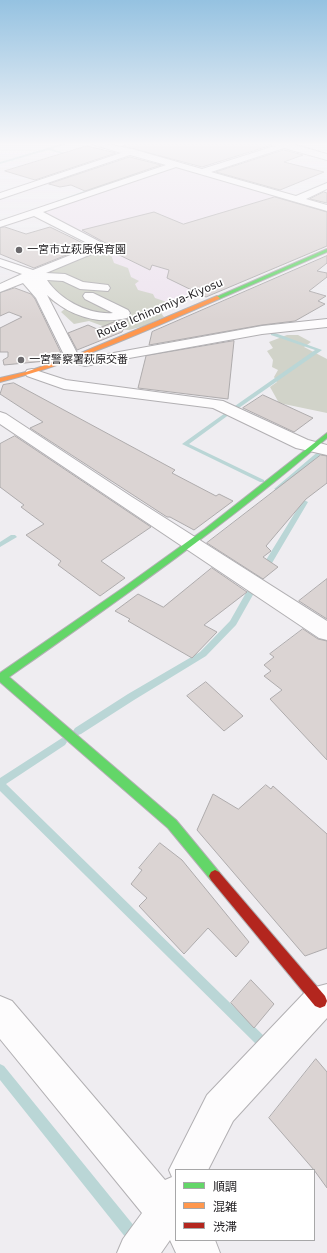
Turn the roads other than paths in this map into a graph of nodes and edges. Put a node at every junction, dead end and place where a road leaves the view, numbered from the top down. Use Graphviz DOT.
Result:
graph roads {
  1 [pos="309,202"];
  2 [pos="61,203"];
  3 [pos="327,208"];
  4 [pos="34,212"];
  5 [pos="0,224"];
  6 [pos="327,250"];
  7 [pos="0,262"];
  8 [pos="38,276"];
  9 [pos="0,288"];
  10 [pos="88,296"];
  11 [pos="68,304"];
  12 [pos="122,315"];
  13 [pos="138,321"];
  14 [pos="327,323"];
  15 [pos="72,358"];
  16 [pos="32,373"];
  17 [pos="0,380"];
  18 [pos="0,417"];
  19 [pos="327,435"];
  20 [pos="320,449"];
  21 [pos="190,544"];
  22 [pos="327,632"];
  23 [pos="1,677"];
  24 [pos="323,1001"];
  25 [pos="0,1013"];
  26 [pos="189,1169"];
  27 [pos="167,1225"];
  28 [pos="175,1232"];
  29 [pos="186,1241"];
  30 [pos="200,1253"];
  1 -- 3 [label="street"];
  2 -- 4 [label="street"];
  4 -- 5 [label="street"];
  4 -- 8 [label="street"];
  6 -- 15 [label="street, Route Ichinomiya-Kiyosu"];
  7 -- 8 [label="street"];
  8 -- 9 [label="street"];
  8 -- 10 [label="street"];
  8 -- 10 [label="street"];
  8 -- 11 [label="street"];
  8 -- 15 [label="street"];
  10 -- 11 [label="street"];
  10 -- 12 [label="street"];
  11 -- 12 [label="street"];
  12 -- 13 [label="street"];
  14 -- 15 [label="street"];
  15 -- 16 [label="street, Route Ichinomiya-Kiyosu"];
  16 -- 17 [label="street, Route Ichinomiya-Kiyosu"];
  16 -- 20 [label="street"];
  18 -- 21 [label="street"];
  19 -- 20 [label="street"];
  20 -- 21 [label="street"];
  21 -- 22 [label="street"];
  21 -- 23 [label="street"];
  23 -- 24 [label="street"];
  24 -- 26 [label="street"];
  25 -- 27 [label="street"];
  27 -- 28 [label="street"];
  29 -- 30 [label="street"];
}
